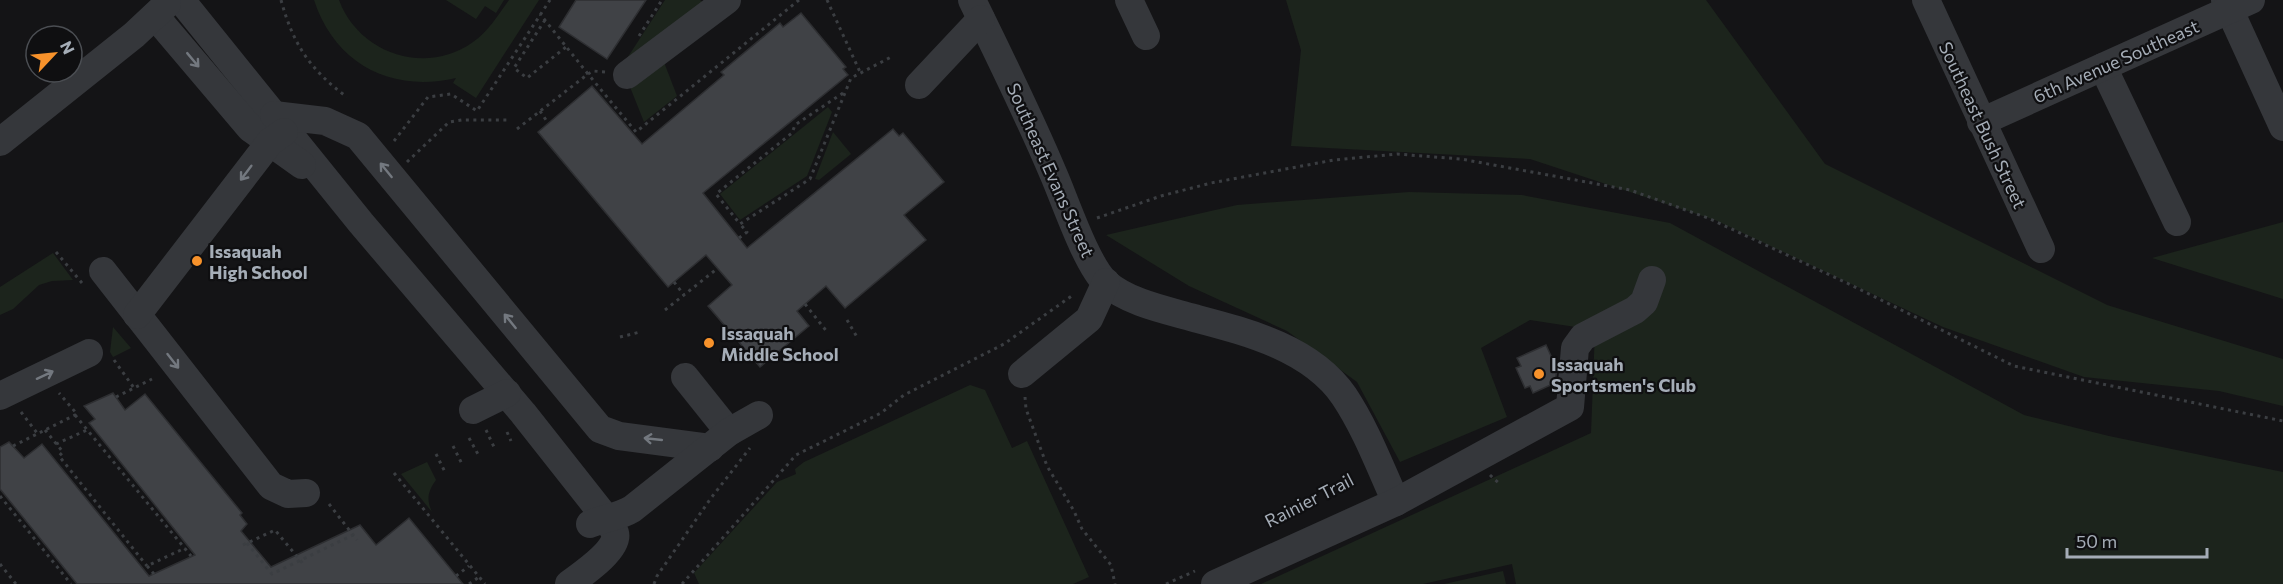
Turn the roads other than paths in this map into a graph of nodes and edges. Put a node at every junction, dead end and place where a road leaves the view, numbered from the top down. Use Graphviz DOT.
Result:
graph roads {
  1 [pos="181,0"];
  2 [pos="727,0"];
  3 [pos="1129,0"];
  4 [pos="1926,0"];
  5 [pos="2235,3"];
  6 [pos="163,8"];
  7 [pos="977,9"];
  8 [pos="1146,36"];
  9 [pos="2103,66"];
  10 [pos="627,75"];
  11 [pos="919,85"];
  12 [pos="1981,122"];
  13 [pos="2283,127"];
  14 [pos="276,129"];
  15 [pos="0,142"];
  16 [pos="2177,222"];
  17 [pos="2041,249"];
  18 [pos="95,280"];
  19 [pos="1652,280"];
  20 [pos="1106,282"];
  21 [pos="138,315"];
  22 [pos="101,357"];
  23 [pos="1022,374"];
  24 [pos="685,377"];
  25 [pos="507,393"];
  26 [pos="8,401"];
  27 [pos="759,415"];
  28 [pos="479,420"];
  29 [pos="730,442"];
  30 [pos="317,499"];
  31 [pos="1396,502"];
  32 [pos="596,521"];
  33 [pos="1207,577"];
  34 [pos="569,584"];
  1 -- 14 [label="street"];
  2 -- 10 [label="street"];
  3 -- 8 [label="street"];
  4 -- 12 [label="street, Southeast Bush Street"];
  5 -- 9 [label="street, 6th Avenue Southeast"];
  5 -- 13 [label="street"];
  6 -- 14 [label="street, one-way"];
  6 -- 15 [label="street"];
  7 -- 11 [label="street"];
  7 -- 20 [label="street, Southeast Evans Street"];
  9 -- 12 [label="street, 6th Avenue Southeast"];
  9 -- 16 [label="street"];
  12 -- 17 [label="street, Southeast Bush Street"];
  14 -- 21 [label="street, one-way"];
  14 -- 25 [label="street"];
  29 -- 14 [label="street, one-way"];
  18 -- 21 [label="street"];
  19 -- 31 [label="street"];
  20 -- 23 [label="street"];
  20 -- 31 [label="street, Southeast Evans Street"];
  21 -- 30 [label="street, one-way"];
  26 -- 22 [label="street, one-way"];
  24 -- 29 [label="street"];
  25 -- 28 [label="street"];
  25 -- 32 [label="street"];
  27 -- 29 [label="street"];
  29 -- 32 [label="street"];
  31 -- 33 [label="street"];
  32 -- 34 [label="street"];
}
